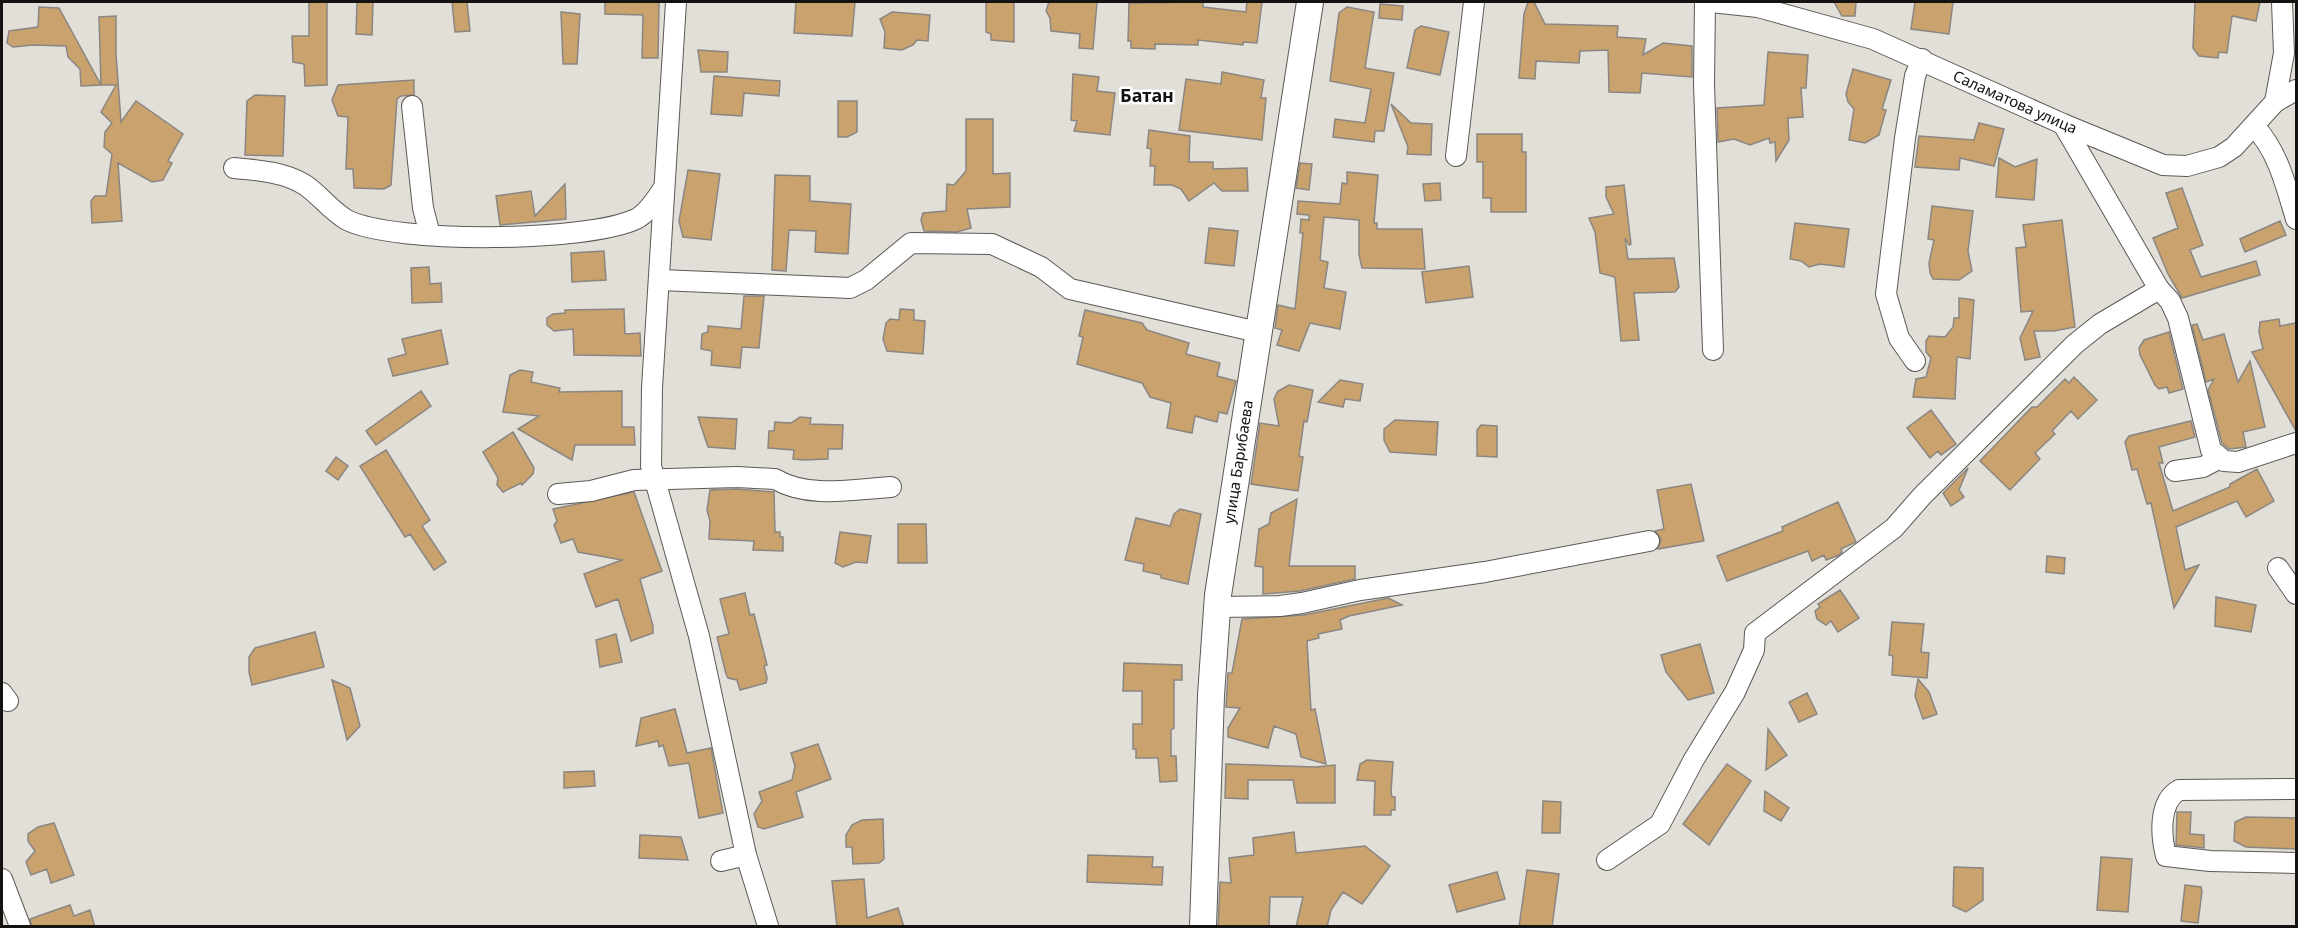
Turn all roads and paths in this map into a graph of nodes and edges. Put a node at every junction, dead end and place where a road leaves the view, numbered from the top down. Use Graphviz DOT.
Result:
graph roads {
  1 [pos="676,2"];
  2 [pos="1310,2"];
  3 [pos="1474,2"];
  4 [pos="1705,2"];
  5 [pos="1711,2"];
  6 [pos="2282,2"];
  7 [pos="1922,59"];
  8 [pos="2296,90"];
  9 [pos="2275,102"];
  10 [pos="412,106"];
  11 [pos="2063,124"];
  12 [pos="2254,126"];
  13 [pos="1456,156"];
  14 [pos="234,168"];
  15 [pos="663,189"];
  16 [pos="2296,219"];
  17 [pos="430,235"];
  18 [pos="660,280"];
  19 [pos="2159,289"];
  20 [pos="1258,332"];
  21 [pos="1713,350"];
  22 [pos="1915,361"];
  23 [pos="2296,443"];
  24 [pos="2220,458"];
  25 [pos="2175,471"];
  26 [pos="654,480"];
  27 [pos="891,488"];
  28 [pos="558,494"];
  29 [pos="1649,542"];
  30 [pos="2278,568"];
  31 [pos="2296,594"];
  32 [pos="1217,607"];
  33 [pos="2296,789"];
  34 [pos="746,855"];
  35 [pos="1607,860"];
  36 [pos="721,861"];
  37 [pos="2296,863"];
  38 [pos="2,879"];
  39 [pos="20,927"];
  40 [pos="768,927"];
  41 [pos="1203,927"];
  1 -- 15 [label="street"];
  2 -- 20 [label="street, улица Барибаева"];
  3 -- 13 [label="street"];
  4 -- 21 [label="street"];
  5 -- 7 [label="street, Саламатова улица"];
  6 -- 9 [label="street"];
  7 -- 11 [label="street, Саламатова улица"];
  7 -- 22 [label="street"];
  8 -- 9 [label="street, Саламатова улица"];
  9 -- 12 [label="street, Саламатова улица"];
  10 -- 17 [label="street"];
  11 -- 12 [label="street, Саламатова улица"];
  11 -- 19 [label="street"];
  12 -- 16 [label="street"];
  14 -- 17 [label="street"];
  15 -- 17 [label="street"];
  15 -- 18 [label="street"];
  18 -- 20 [label="street"];
  18 -- 26 [label="street"];
  19 -- 24 [label="street"];
  19 -- 35 [label="street"];
  20 -- 32 [label="street, улица Барибаева"];
  23 -- 24 [label="street"];
  24 -- 25 [label="street"];
  26 -- 27 [label="street"];
  26 -- 28 [label="street"];
  26 -- 34 [label="street"];
  29 -- 32 [label="street"];
  30 -- 31 [label="street"];
  32 -- 41 [label="street, улица Барибаева"];
  33 -- 37 [label="street"];
  34 -- 36 [label="street"];
  34 -- 40 [label="street"];
  38 -- 39 [label="street"];
}
